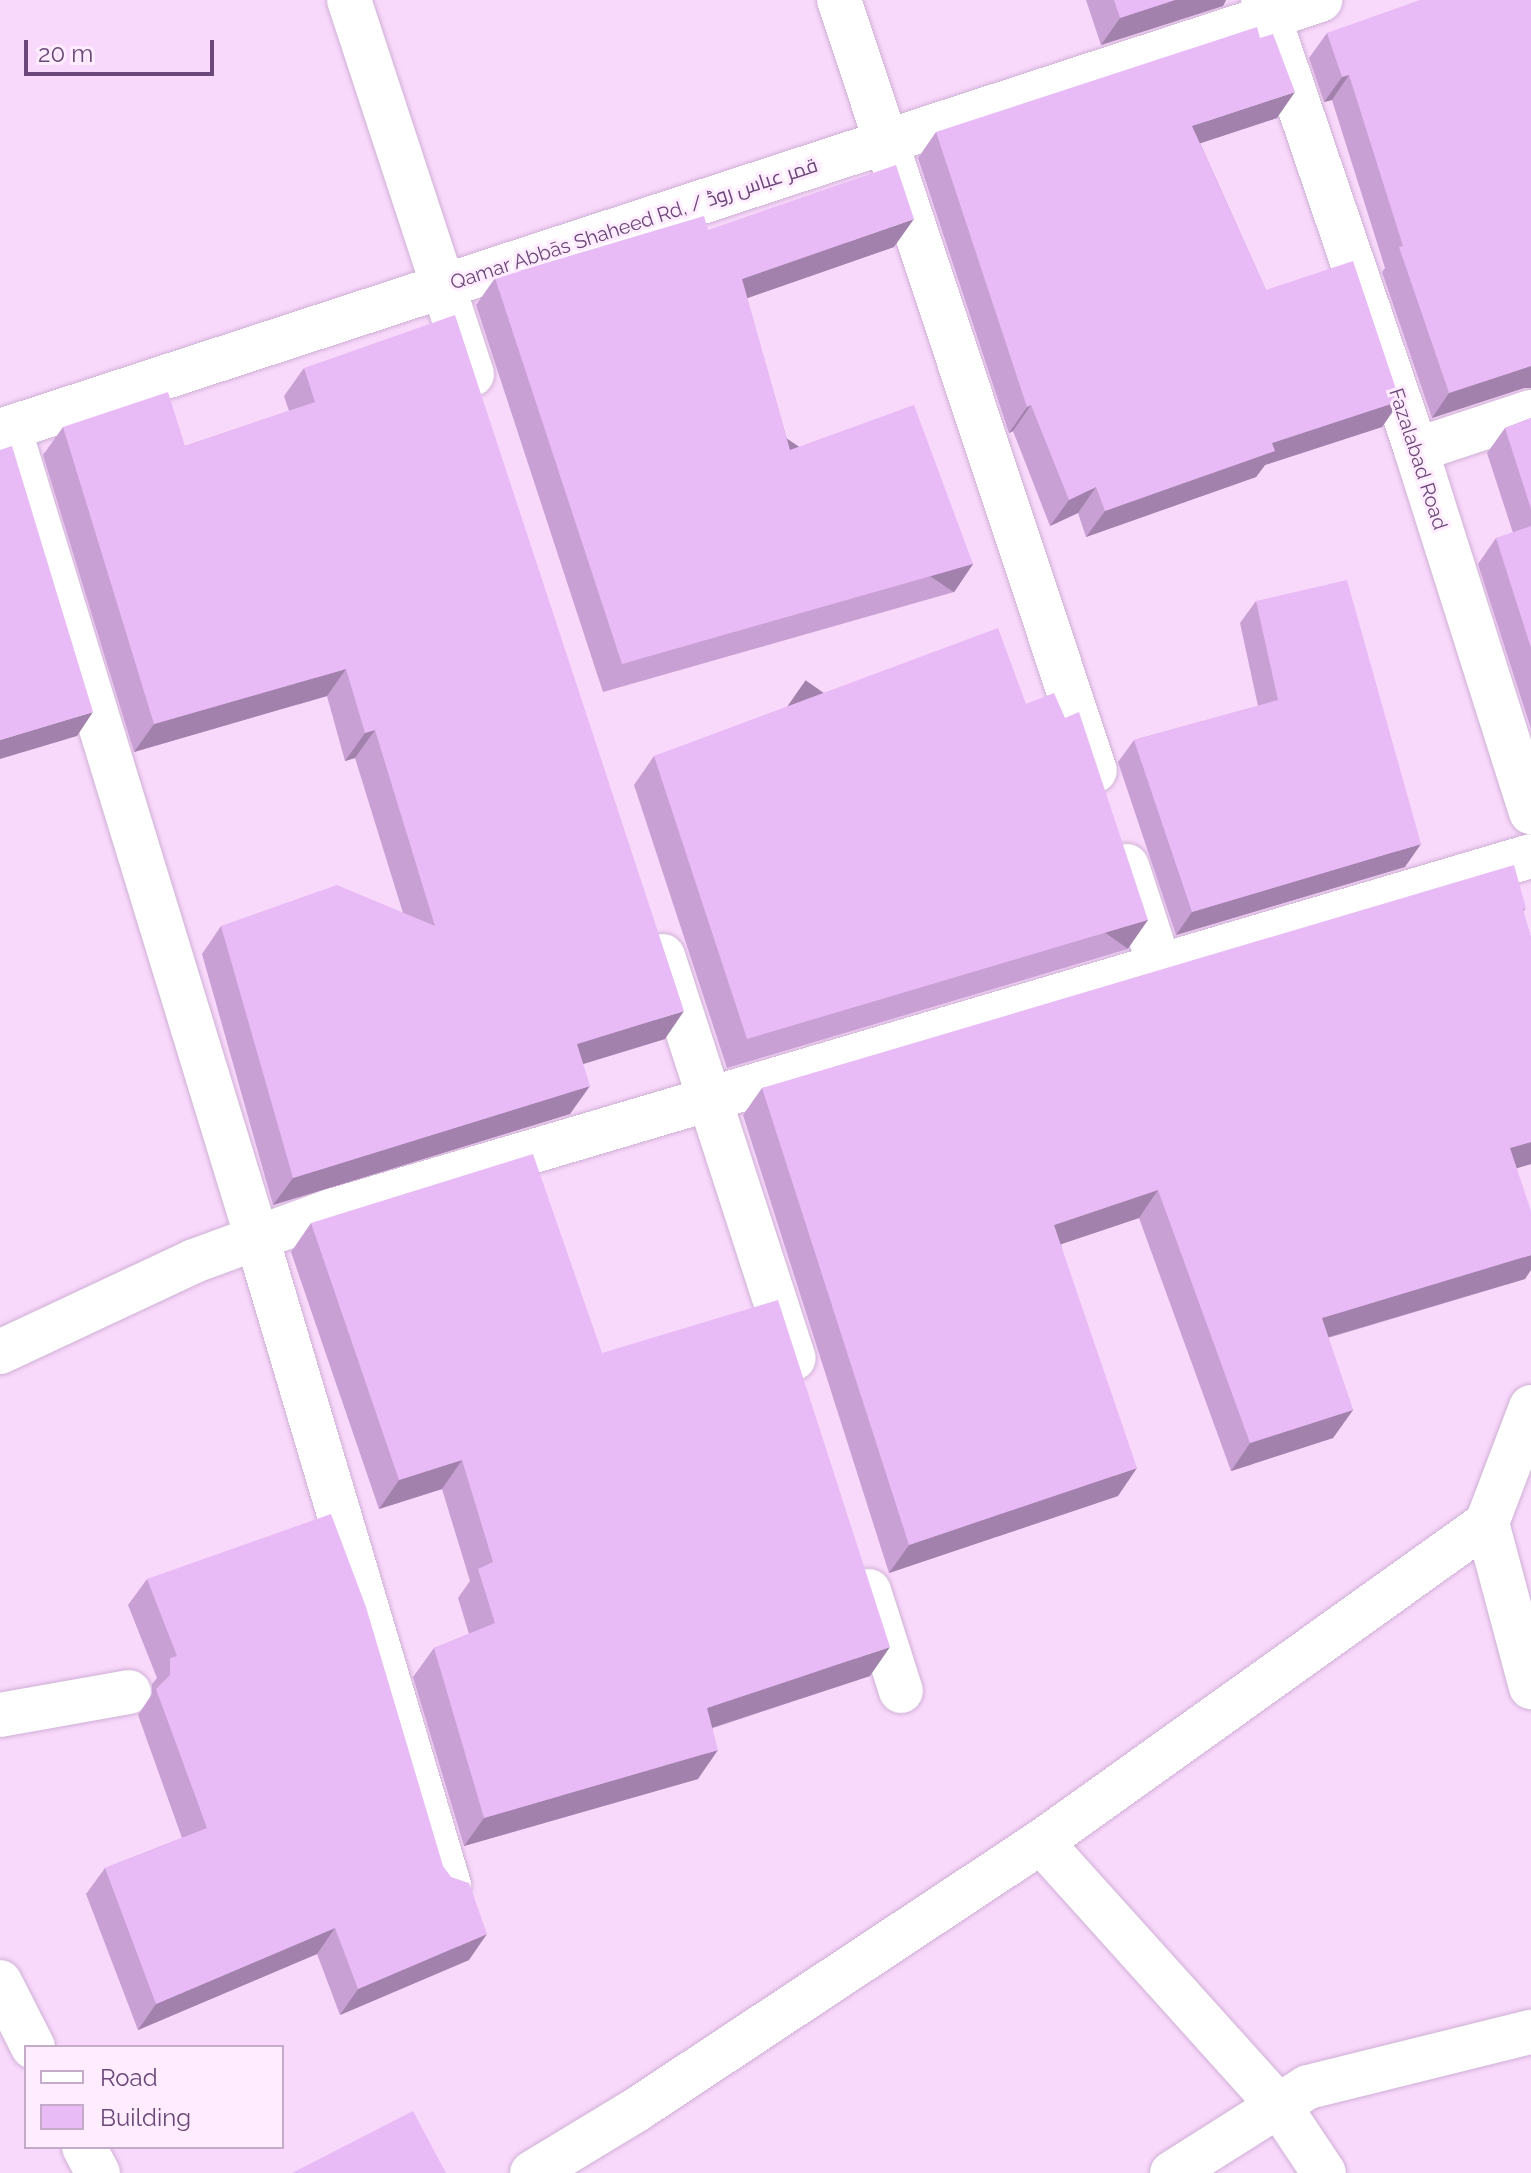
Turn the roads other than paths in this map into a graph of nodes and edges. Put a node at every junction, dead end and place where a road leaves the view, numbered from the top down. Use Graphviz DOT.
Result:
graph roads {
  1 [pos="349,0"];
  2 [pos="839,0"];
  3 [pos="1320,0"];
  4 [pos="1266,8"];
  5 [pos="886,141"];
  6 [pos="443,286"];
  7 [pos="482,407"];
  8 [pos="1531,412"];
  9 [pos="5,430"];
  10 [pos="1416,450"];
  11 [pos="1531,812"];
  12 [pos="1531,856"];
  13 [pos="651,919"];
  14 [pos="1160,967"];
  15 [pos="711,1100"];
  16 [pos="257,1238"];
  17 [pos="0,1352"];
  18 [pos="808,1403"];
  19 [pos="1531,1407"];
  20 [pos="1487,1523"];
  21 [pos="857,1555"];
  22 [pos="1531,1687"];
  23 [pos="901,1691"];
  24 [pos="129,1692"];
  25 [pos="0,1715"];
  26 [pos="1041,1842"];
  27 [pos="449,1885"];
  28 [pos="0,1982"];
  29 [pos="1531,2032"];
  30 [pos="32,2045"];
  31 [pos="1280,2107"];
  32 [pos="85,2149"];
  33 [pos="98,2173"];
  34 [pos="532,2173"];
  35 [pos="1172,2173"];
  36 [pos="1324,2173"];
  1 -- 6 [label="street"];
  2 -- 5 [label="street"];
  3 -- 4 [label="street, Qamar Abbās Shaheed Rd, / قمر عباس روڈ"];
  4 -- 5 [label="street, Qamar Abbās Shaheed Rd, / قمر عباس روڈ"];
  4 -- 10 [label="street, Fazalabad Road"];
  5 -- 6 [label="street, Qamar Abbās Shaheed Rd, / قمر عباس روڈ"];
  5 -- 14 [label="street"];
  6 -- 7 [label="street"];
  6 -- 9 [label="street, Qamar Abbās Shaheed Rd, / قمر عباس روڈ"];
  8 -- 10 [label="street"];
  9 -- 16 [label="street"];
  10 -- 11 [label="street, Fazalabad Road"];
  12 -- 14 [label="street"];
  13 -- 15 [label="street"];
  14 -- 15 [label="street"];
  15 -- 16 [label="street"];
  15 -- 18 [label="street"];
  16 -- 17 [label="street"];
  16 -- 27 [label="street"];
  19 -- 20 [label="street"];
  20 -- 22 [label="street"];
  20 -- 26 [label="street"];
  21 -- 23 [label="street"];
  24 -- 25 [label="street"];
  26 -- 31 [label="street"];
  26 -- 34 [label="street"];
  28 -- 30 [label="street"];
  29 -- 31 [label="street"];
  31 -- 35 [label="street"];
  31 -- 36 [label="street"];
  32 -- 33 [label="street"];
}
